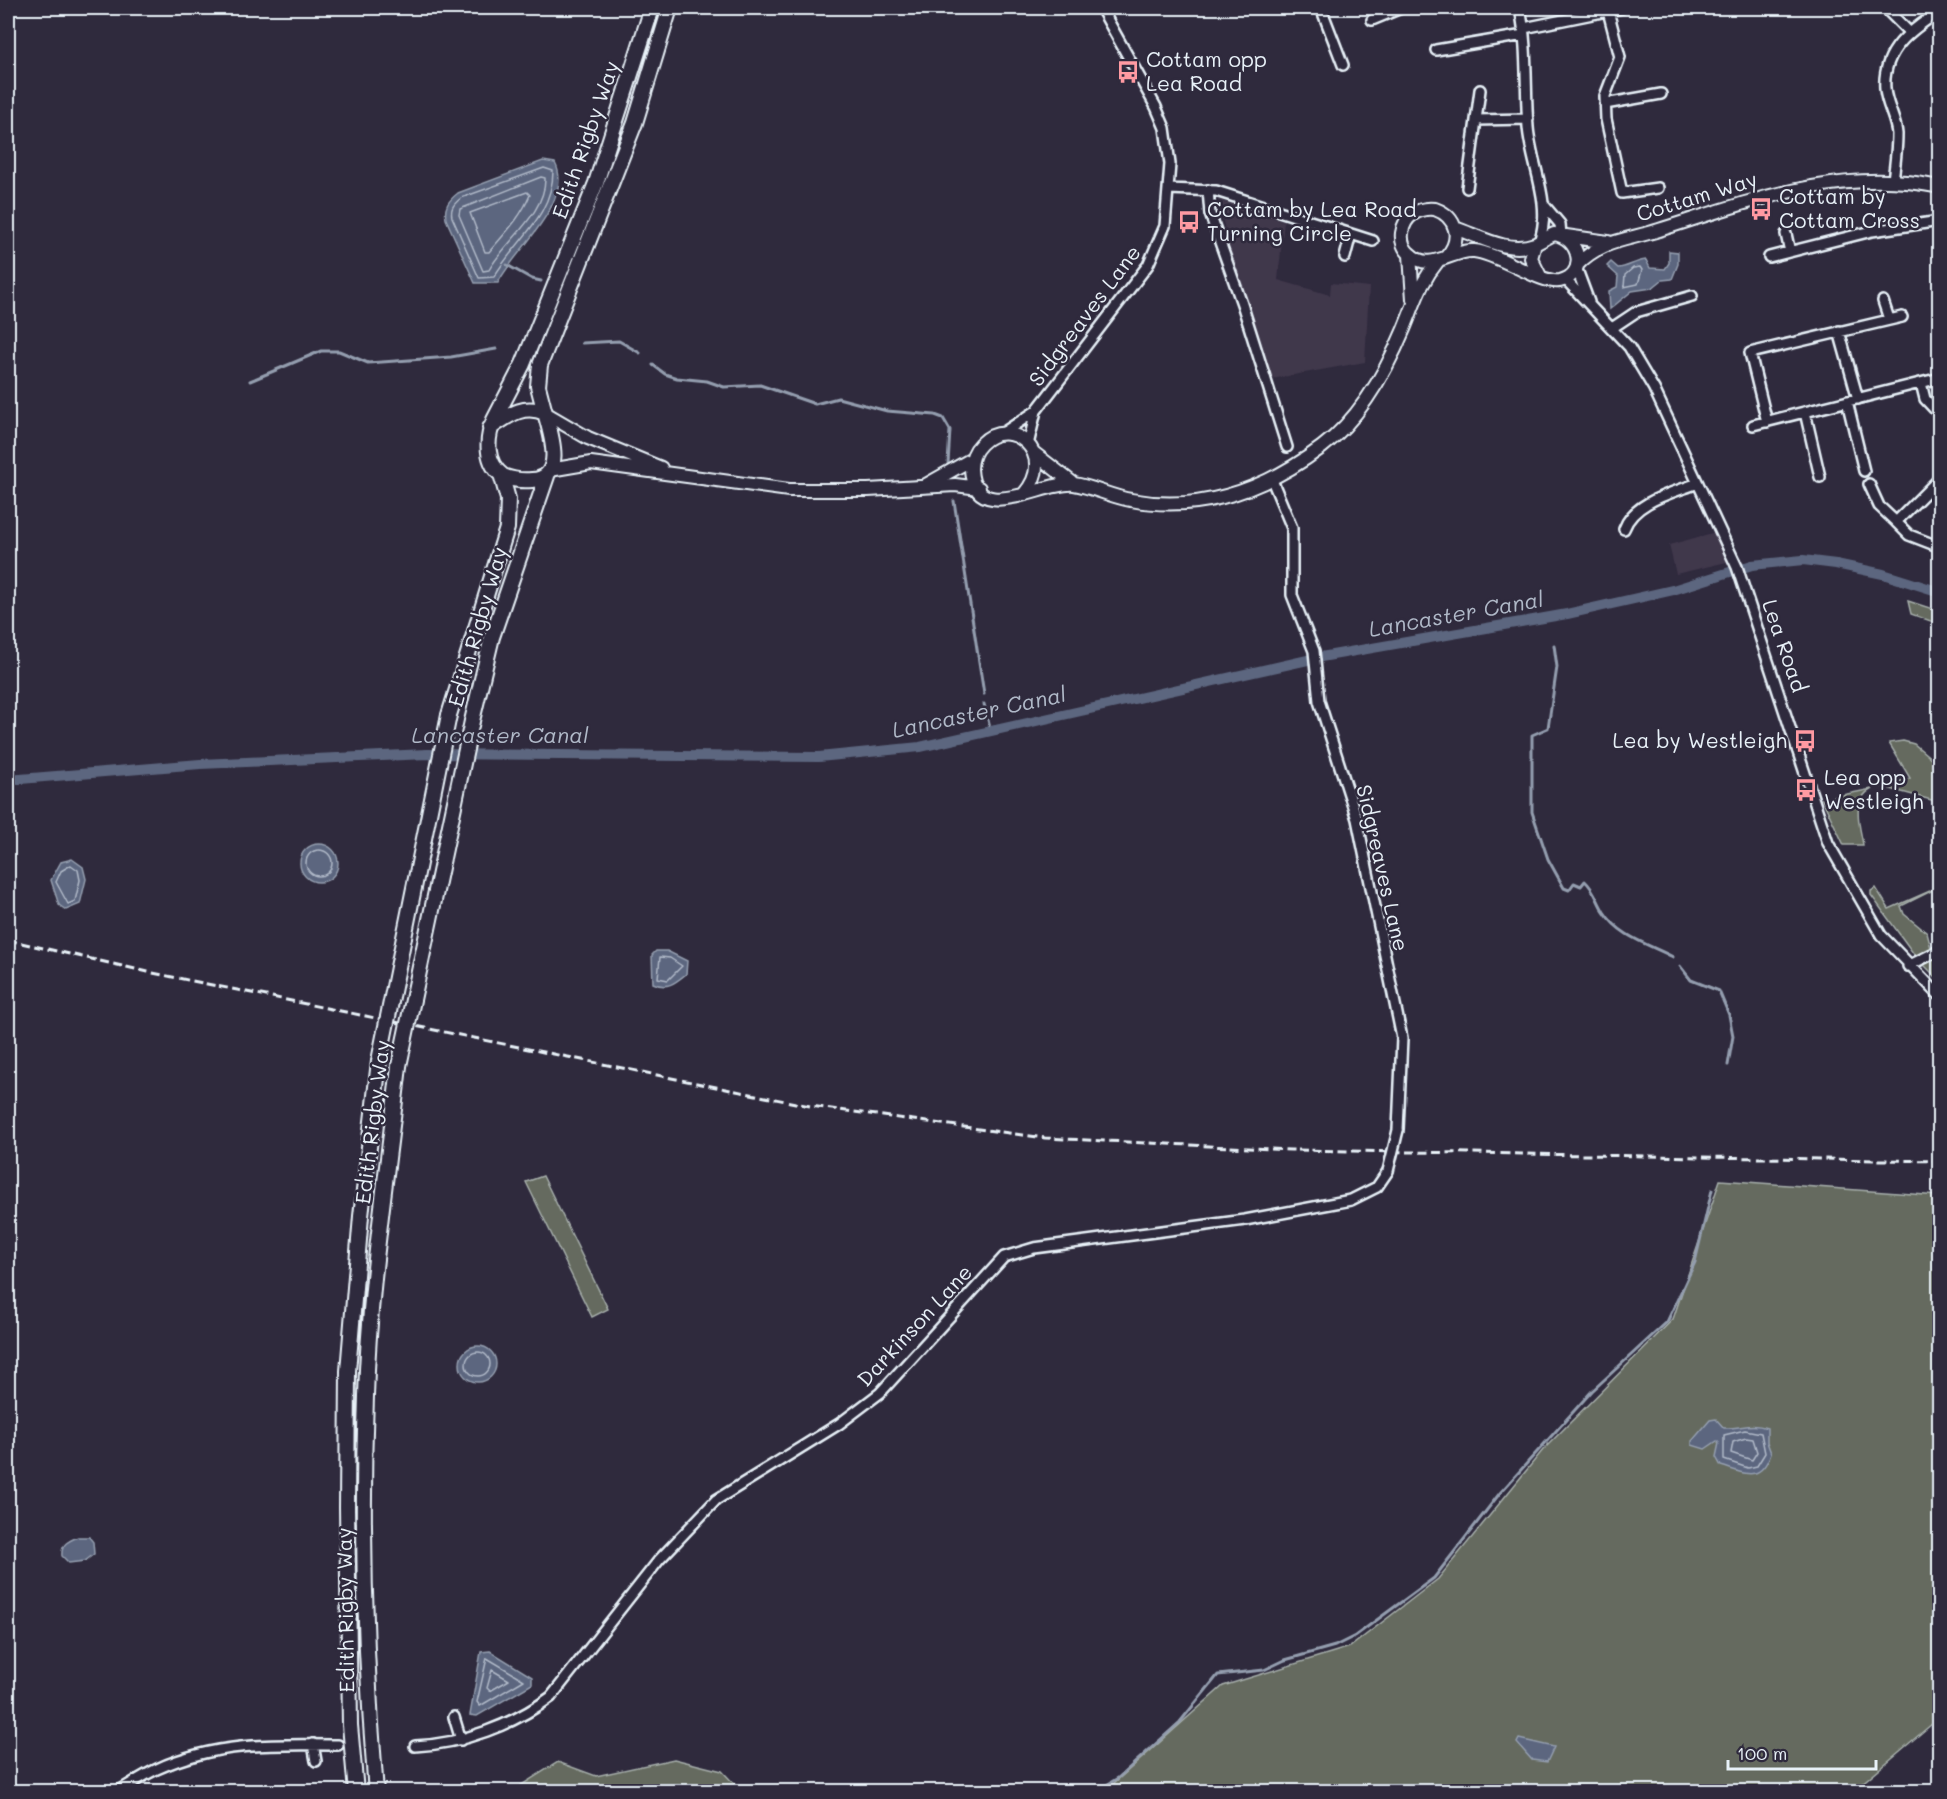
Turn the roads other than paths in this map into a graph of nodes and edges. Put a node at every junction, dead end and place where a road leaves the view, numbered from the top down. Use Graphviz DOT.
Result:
graph roads {
  1 [pos="652,8"];
  2 [pos="670,8"];
  3 [pos="1101,8"];
  4 [pos="1321,8"];
  5 [pos="1401,8"];
  6 [pos="1520,8"];
  7 [pos="1622,8"];
  8 [pos="1885,8"];
  9 [pos="1940,10"];
  10 [pos="1608,11"];
  11 [pos="1372,20"];
  12 [pos="1524,32"];
  13 [pos="1909,32"];
  14 [pos="1436,50"];
  15 [pos="1343,65"];
  16 [pos="1480,90"];
  17 [pos="1661,94"];
  18 [pos="1605,104"];
  19 [pos="1528,119"];
  20 [pos="1476,120"];
  21 [pos="1893,180"];
  22 [pos="1940,186"];
  23 [pos="1467,188"];
  24 [pos="1658,188"];
  25 [pos="1169,189"];
  26 [pos="1208,190"];
  27 [pos="1544,205"];
  28 [pos="1940,221"];
  29 [pos="1455,228"];
  30 [pos="1351,234"];
  31 [pos="1786,234"];
  32 [pos="1561,235"];
  33 [pos="1373,241"];
  34 [pos="1538,242"];
  35 [pos="1609,242"];
  36 [pos="1790,252"];
  37 [pos="1410,255"];
  38 [pos="1346,257"];
  39 [pos="1769,257"];
  40 [pos="1442,259"];
  41 [pos="1577,266"];
  42 [pos="1540,276"];
  43 [pos="1565,279"];
  44 [pos="1692,296"];
  45 [pos="1884,301"];
  46 [pos="1413,303"];
  47 [pos="1591,307"];
  48 [pos="1902,317"];
  49 [pos="1889,319"];
  50 [pos="1612,328"];
  51 [pos="1839,331"];
  52 [pos="1940,378"];
  53 [pos="1921,383"];
  54 [pos="1858,399"];
  55 [pos="1847,401"];
  56 [pos="1036,411"];
  57 [pos="1805,412"];
  58 [pos="545,413"];
  59 [pos="1940,415"];
  60 [pos="494,422"];
  61 [pos="1767,422"];
  62 [pos="1754,425"];
  63 [pos="1001,434"];
  64 [pos="1287,447"];
  65 [pos="1031,449"];
  66 [pos="972,459"];
  67 [pos="1864,471"];
  68 [pos="549,473"];
  69 [pos="501,474"];
  70 [pos="681,476"];
  71 [pos="1820,477"];
  72 [pos="1940,478"];
  73 [pos="1272,480"];
  74 [pos="1698,483"];
  75 [pos="1074,484"];
  76 [pos="1869,484"];
  77 [pos="922,487"];
  78 [pos="979,488"];
  79 [pos="1024,494"];
  80 [pos="1896,522"];
  81 [pos="1624,529"];
  82 [pos="1940,547"];
  83 [pos="1940,950"];
  84 [pos="1908,966"];
  85 [pos="1940,996"];
  86 [pos="1398,1130"];
  87 [pos="454,1717"];
  88 [pos="462,1740"];
  89 [pos="313,1744"];
  90 [pos="338,1745"];
  91 [pos="415,1746"];
  92 [pos="316,1761"];
  93 [pos="117,1791"];
  94 [pos="356,1791"];
  95 [pos="376,1791"];
  1 -- 60 [label="highway, Edith Rigby Way"];
  2 -- 58 [label="highway, Edith Rigby Way"];
  3 -- 25 [label="street, Sidgreaves Lane"];
  4 -- 15 [label="street"];
  5 -- 11 [label="street"];
  6 -- 12 [label="street"];
  7 -- 10 [label="street"];
  8 -- 13 [label="street"];
  9 -- 13 [label="street"];
  10 -- 12 [label="street"];
  10 -- 18 [label="street"];
  12 -- 14 [label="street"];
  12 -- 19 [label="street"];
  13 -- 21 [label="street"];
  16 -- 20 [label="street"];
  17 -- 18 [label="street"];
  18 -- 24 [label="street"];
  19 -- 20 [label="street"];
  19 -- 27 [label="street"];
  20 -- 23 [label="street"];
  21 -- 22 [label="main road, Cottam Way"];
  21 -- 35 [label="main road, Cottam Way"];
  25 -- 26 [label="street"];
  25 -- 56 [label="street, Sidgreaves Lane"];
  26 -- 30 [label="street"];
  26 -- 64 [label="street"];
  27 -- 32 [label="street"];
  27 -- 34 [label="street"];
  28 -- 36 [label="street"];
  29 -- 34 [label="main road"];
  29 -- 37 [label="main road"];
  29 -- 40 [label="main road"];
  30 -- 33 [label="street"];
  30 -- 38 [label="street"];
  31 -- 36 [label="street"];
  32 -- 34 [label="main road"];
  32 -- 35 [label="main road, Cottam Way"];
  32 -- 41 [label="main road"];
  34 -- 42 [label="main road"];
  35 -- 41 [label="main road, Cottam Way"];
  36 -- 39 [label="street"];
  37 -- 40 [label="main road"];
  37 -- 46 [label="main road"];
  40 -- 42 [label="main road"];
  40 -- 46 [label="main road"];
  41 -- 43 [label="main road"];
  41 -- 47 [label="street, Lea Road"];
  42 -- 43 [label="main road"];
  43 -- 47 [label="street, Lea Road"];
  44 -- 50 [label="street"];
  45 -- 49 [label="street"];
  46 -- 73 [label="main road"];
  47 -- 50 [label="street, Lea Road"];
  48 -- 49 [label="street"];
  49 -- 51 [label="street"];
  50 -- 74 [label="street, Lea Road"];
  51 -- 54 [label="street"];
  51 -- 61 [label="street"];
  52 -- 53 [label="street"];
  53 -- 54 [label="street"];
  53 -- 59 [label="street"];
  54 -- 55 [label="street"];
  55 -- 57 [label="street"];
  55 -- 67 [label="street"];
  56 -- 63 [label="street, Sidgreaves Lane"];
  56 -- 65 [label="street, Sidgreaves Lane"];
  57 -- 61 [label="street"];
  57 -- 71 [label="street"];
  58 -- 60 [label="highway"];
  58 -- 68 [label="highway"];
  58 -- 70 [label="main road"];
  60 -- 69 [label="highway"];
  61 -- 62 [label="street"];
  63 -- 65 [label="main road"];
  63 -- 66 [label="main road"];
  65 -- 75 [label="main road"];
  65 -- 79 [label="main road"];
  66 -- 77 [label="main road"];
  66 -- 78 [label="main road"];
  68 -- 69 [label="highway"];
  68 -- 70 [label="main road"];
  68 -- 95 [label="highway, Edith Rigby Way, bridge"];
  69 -- 94 [label="highway, Edith Rigby Way, bridge"];
  70 -- 77 [label="main road"];
  72 -- 80 [label="street"];
  73 -- 75 [label="main road"];
  73 -- 86 [label="street, Sidgreaves Lane"];
  74 -- 81 [label="street"];
  74 -- 84 [label="street, Lea Road"];
  75 -- 79 [label="main road"];
  76 -- 80 [label="street"];
  77 -- 78 [label="main road"];
  78 -- 79 [label="main road"];
  80 -- 82 [label="street"];
  83 -- 84 [label="street"];
  84 -- 85 [label="street, Lea Road"];
  86 -- 88 [label="street, Darkinson Lane, bridge"];
  87 -- 88 [label="street"];
  88 -- 91 [label="street, Darkinson Lane"];
  89 -- 90 [label="street"];
  89 -- 92 [label="street"];
  89 -- 93 [label="street"];
}
